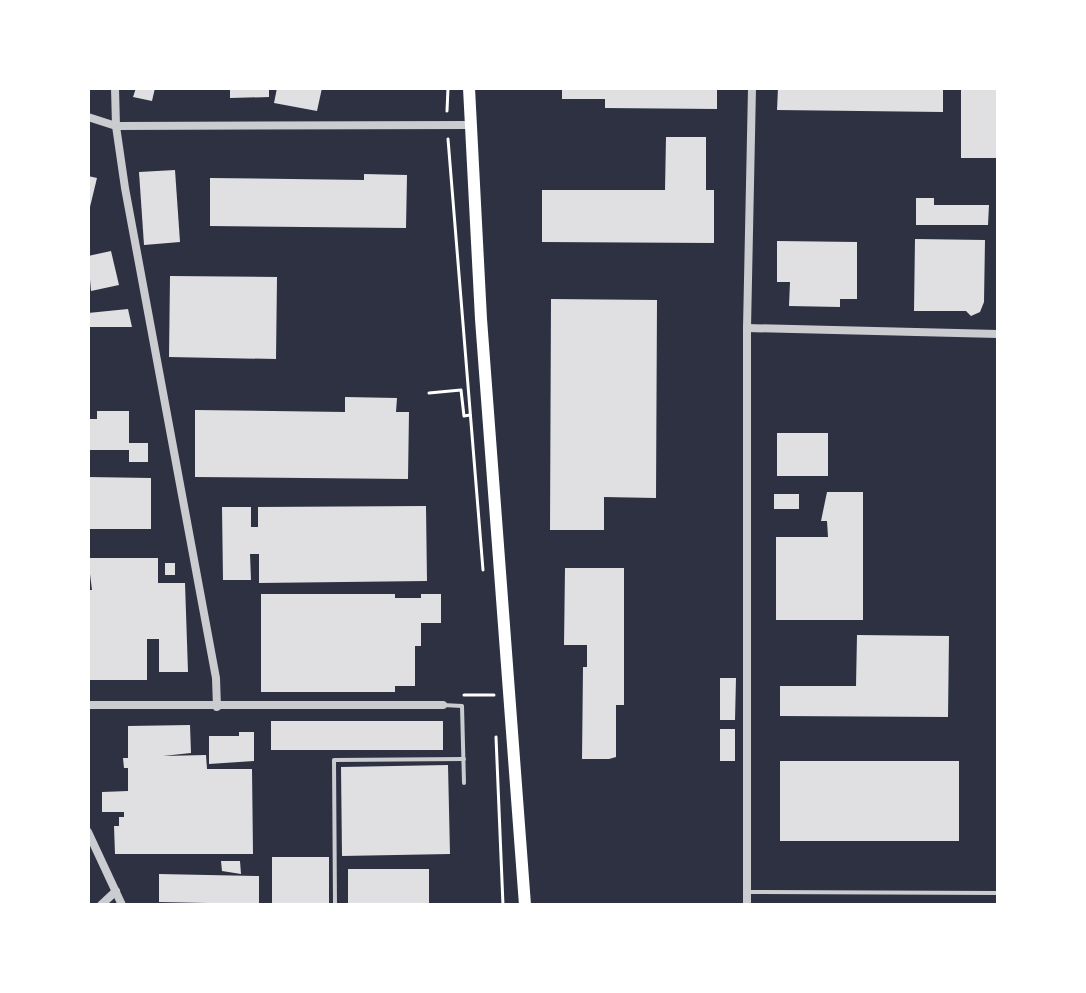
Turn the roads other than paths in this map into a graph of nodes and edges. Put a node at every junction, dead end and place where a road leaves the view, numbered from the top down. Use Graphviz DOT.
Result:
graph roads {
  1 [pos="115,88"];
  2 [pos="469,88"];
  3 [pos="752,88"];
  4 [pos="88,117"];
  5 [pos="471,125"];
  6 [pos="116,126"];
  7 [pos="747,328"];
  8 [pos="998,334"];
  9 [pos="88,705"];
  10 [pos="443,705"];
  11 [pos="217,707"];
  12 [pos="464,759"];
  13 [pos="464,783"];
  14 [pos="88,832"];
  15 [pos="116,891"];
  16 [pos="747,892"];
  17 [pos="998,893"];
  18 [pos="101,905"];
  19 [pos="122,905"];
  20 [pos="335,905"];
  21 [pos="525,905"];
  22 [pos="747,905"];
  1 -- 6 [label="street"];
  2 -- 5 [label="main road"];
  3 -- 7 [label="street"];
  4 -- 6 [label="street"];
  5 -- 6 [label="street"];
  5 -- 21 [label="main road"];
  6 -- 11 [label="street"];
  7 -- 8 [label="street"];
  7 -- 16 [label="street"];
  9 -- 11 [label="street"];
  10 -- 11 [label="street"];
  10 -- 12 [label="lane"];
  12 -- 13 [label="lane"];
  12 -- 20 [label="lane"];
  14 -- 15 [label="street"];
  15 -- 18 [label="street"];
  15 -- 19 [label="street"];
  16 -- 17 [label="lane"];
  16 -- 22 [label="street"];
}
